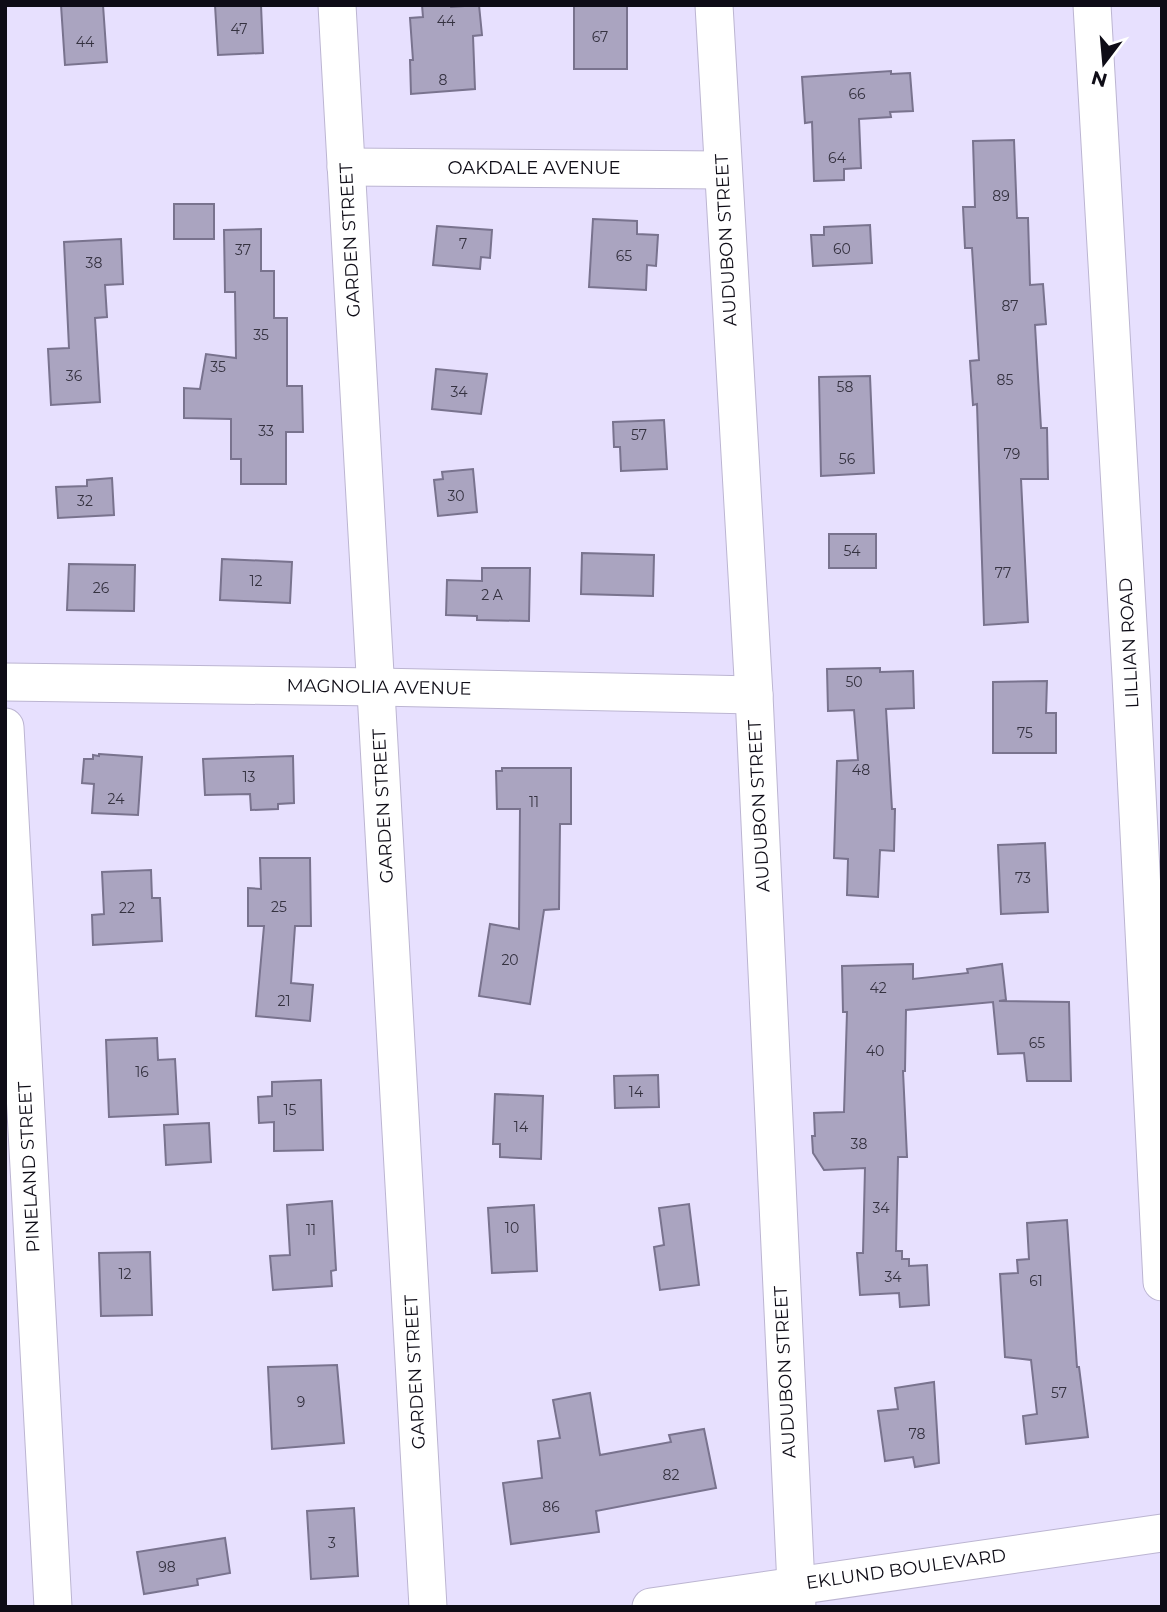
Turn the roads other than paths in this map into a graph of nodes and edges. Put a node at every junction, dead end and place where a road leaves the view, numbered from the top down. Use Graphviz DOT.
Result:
graph roads {
  1 [pos="337,5"];
  2 [pos="714,5"];
  3 [pos="1092,5"];
  4 [pos="346,167"];
  5 [pos="722,170"];
  6 [pos="5,682"];
  7 [pos="377,687"];
  8 [pos="754,695"];
  9 [pos="5,727"];
  10 [pos="1162,1282"];
  11 [pos="1162,1533"];
  12 [pos="796,1596"];
  13 [pos="53,1607"];
  14 [pos="428,1607"];
  15 [pos="651,1607"];
  1 -- 4 [label="street, GARDEN STREET"];
  2 -- 5 [label="street, AUDUBON STREET"];
  3 -- 10 [label="street, LILLIAN ROAD"];
  4 -- 5 [label="street, OAKDALE AVENUE"];
  4 -- 7 [label="street, GARDEN STREET"];
  5 -- 8 [label="street, AUDUBON STREET"];
  6 -- 7 [label="street, MAGNOLIA AVENUE"];
  7 -- 8 [label="street, MAGNOLIA AVENUE"];
  7 -- 14 [label="street, GARDEN STREET"];
  8 -- 12 [label="street, AUDUBON STREET"];
  9 -- 13 [label="street, PINELAND STREET"];
  11 -- 12 [label="street, EKLUND BOULEVARD"];
  12 -- 15 [label="street, EKLUND BOULEVARD"];
}
